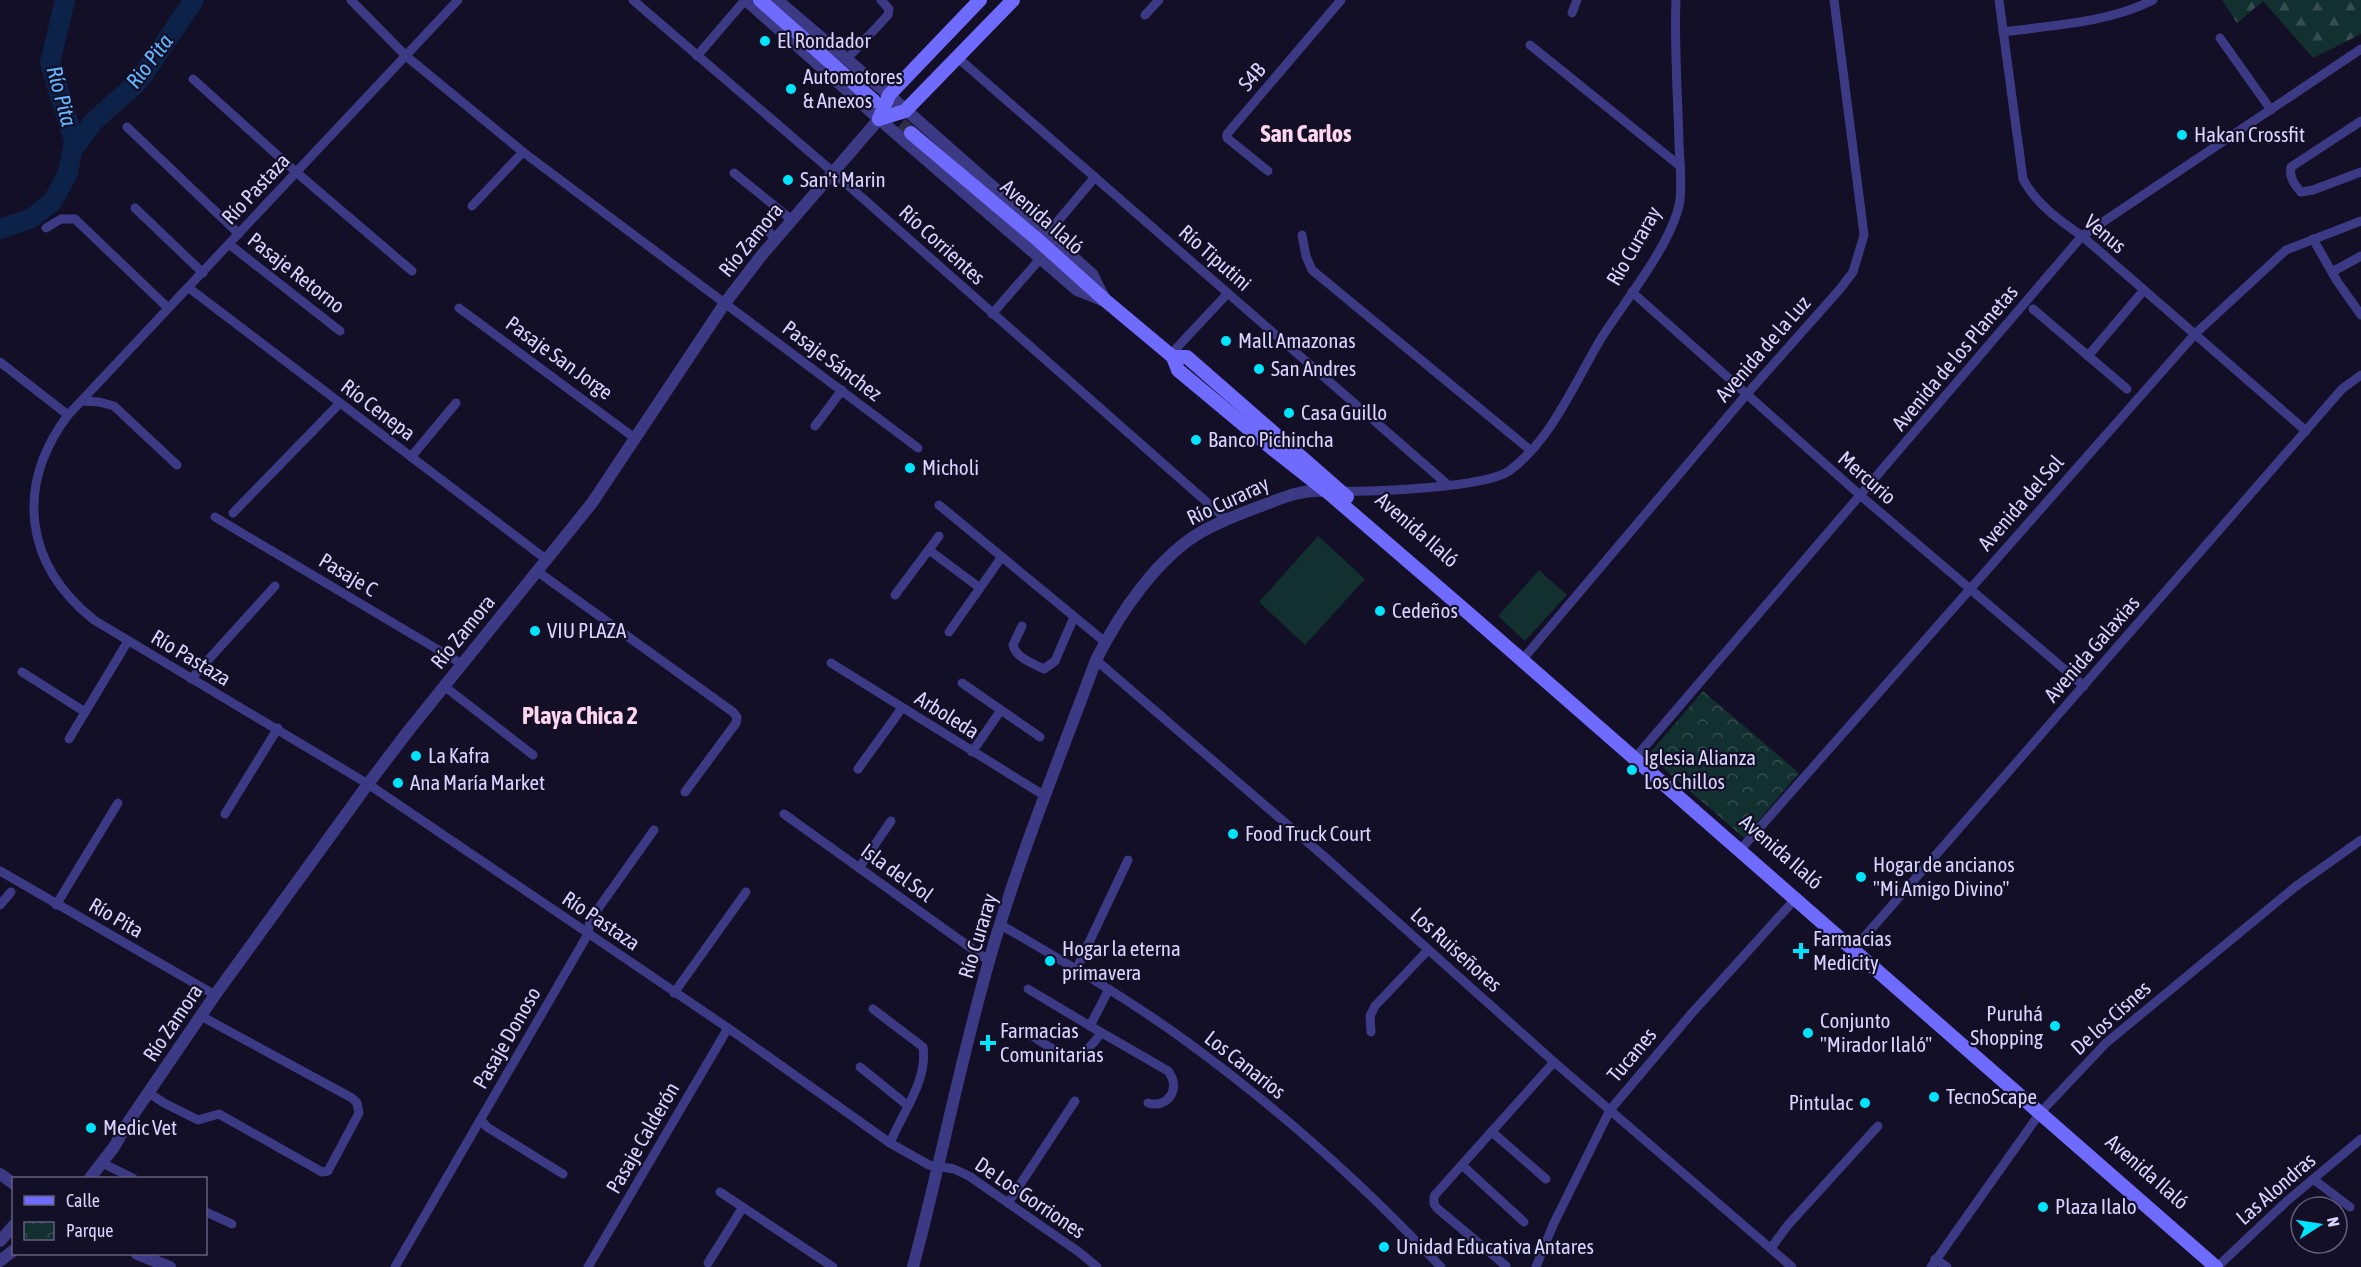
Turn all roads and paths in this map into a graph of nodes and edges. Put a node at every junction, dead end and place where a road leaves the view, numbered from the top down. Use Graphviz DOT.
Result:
graph roads {
  1 [pos="351,0"];
  2 [pos="458,0"];
  3 [pos="633,0"];
  4 [pos="746,0"];
  5 [pos="760,0"];
  6 [pos="777,0"];
  7 [pos="881,0"];
  8 [pos="980,0"];
  9 [pos="1013,0"];
  10 [pos="1159,0"];
  11 [pos="1341,0"];
  12 [pos="1577,0"];
  13 [pos="1676,0"];
  14 [pos="1834,0"];
  15 [pos="1999,0"];
  16 [pos="2153,0"];
  17 [pos="1572,13"];
  18 [pos="1145,15"];
  19 [pos="2003,32"];
  20 [pos="2220,38"];
  21 [pos="1530,45"];
  22 [pos="2361,49"];
  23 [pos="406,56"];
  24 [pos="697,56"];
  25 [pos="958,57"];
  26 [pos="846,60"];
  27 [pos="193,80"];
  28 [pos="889,95"];
  29 [pos="874,101"];
  30 [pos="2271,110"];
  31 [pos="905,111"];
  32 [pos="879,119"];
  33 [pos="2361,121"];
  34 [pos="128,127"];
  35 [pos="911,133"];
  36 [pos="523,152"];
  37 [pos="1680,166"];
  38 [pos="1268,171"];
  39 [pos="296,172"];
  40 [pos="833,172"];
  41 [pos="2361,172"];
  42 [pos="734,173"];
  43 [pos="1095,177"];
  44 [pos="472,206"];
  45 [pos="135,208"];
  46 [pos="778,210"];
  47 [pos="792,220"];
  48 [pos="2361,221"];
  49 [pos="46,228"];
  50 [pos="239,234"];
  51 [pos="1047,234"];
  52 [pos="1302,235"];
  53 [pos="2082,236"];
  54 [pos="776,239"];
  55 [pos="2313,239"];
  56 [pos="229,244"];
  57 [pos="2361,256"];
  58 [pos="1040,259"];
  59 [pos="412,271"];
  60 [pos="2332,272"];
  61 [pos="203,273"];
  62 [pos="189,288"];
  63 [pos="2144,290"];
  64 [pos="1632,292"];
  65 [pos="1228,293"];
  66 [pos="1106,301"];
  67 [pos="725,303"];
  68 [pos="168,308"];
  69 [pos="459,308"];
  70 [pos="2033,309"];
  71 [pos="992,314"];
  72 [pos="2361,315"];
  73 [pos="340,331"];
  74 [pos="2195,334"];
  75 [pos="1171,356"];
  76 [pos="2088,356"];
  77 [pos="0,362"];
  78 [pos="2361,375"];
  79 [pos="2127,388"];
  80 [pos="842,390"];
  81 [pos="1746,395"];
  82 [pos="82,401"];
  83 [pos="456,403"];
  84 [pos="339,404"];
  85 [pos="68,415"];
  86 [pos="815,426"];
  87 [pos="2306,431"];
  88 [pos="636,439"];
  89 [pos="918,448"];
  90 [pos="1530,450"];
  91 [pos="411,457"];
  92 [pos="177,465"];
  93 [pos="1448,485"];
  94 [pos="1324,491"];
  95 [pos="1341,491"];
  96 [pos="1861,496"];
  97 [pos="939,505"];
  98 [pos="233,513"];
  99 [pos="215,517"];
  100 [pos="1227,520"];
  101 [pos="939,536"];
  102 [pos="929,550"];
  103 [pos="1001,558"];
  104 [pos="547,560"];
  105 [pos="538,572"];
  106 [pos="275,586"];
  107 [pos="980,588"];
  108 [pos="1970,588"];
  109 [pos="895,595"];
  110 [pos="1074,617"];
  111 [pos="1022,626"];
  112 [pos="949,632"];
  113 [pos="128,641"];
  114 [pos="1105,642"];
  115 [pos="1525,657"];
  116 [pos="1096,660"];
  117 [pos="831,663"];
  118 [pos="462,664"];
  119 [pos="22,672"];
  120 [pos="191,680"];
  121 [pos="962,683"];
  122 [pos="444,686"];
  123 [pos="2084,686"];
  124 [pos="902,708"];
  125 [pos="1001,710"];
  126 [pos="84,712"];
  127 [pos="278,728"];
  128 [pos="1040,737"];
  129 [pos="69,739"];
  130 [pos="972,752"];
  131 [pos="533,755"];
  132 [pos="1637,756"];
  133 [pos="858,769"];
  134 [pos="368,784"];
  135 [pos="685,792"];
  136 [pos="1045,796"];
  137 [pos="118,803"];
  138 [pos="225,814"];
  139 [pos="784,814"];
  140 [pos="891,821"];
  141 [pos="654,830"];
  142 [pos="2361,840"];
  143 [pos="1742,848"];
  144 [pos="1128,860"];
  145 [pos="859,868"];
  146 [pos="0,871"];
  147 [pos="11,892"];
  148 [pos="746,892"];
  149 [pos="1797,897"];
  150 [pos="0,905"];
  151 [pos="56,905"];
  152 [pos="1001,925"];
  153 [pos="588,934"];
  154 [pos="1855,948"];
  155 [pos="1428,950"];
  156 [pos="989,961"];
  157 [pos="1076,970"];
  158 [pos="1028,989"];
  159 [pos="1109,989"];
  160 [pos="675,993"];
  161 [pos="215,995"];
  162 [pos="873,1009"];
  163 [pos="201,1016"];
  164 [pos="1089,1026"];
  165 [pos="728,1028"];
  166 [pos="1371,1032"];
  167 [pos="1101,1033"];
  168 [pos="1032,1036"];
  169 [pos="1554,1062"];
  170 [pos="860,1067"];
  171 [pos="149,1093"];
  172 [pos="1075,1101"];
  173 [pos="1148,1103"];
  174 [pos="907,1105"];
  175 [pos="1610,1110"];
  176 [pos="2042,1111"];
  177 [pos="481,1120"];
  178 [pos="1878,1126"];
  179 [pos="1492,1132"];
  180 [pos="2361,1139"];
  181 [pos="890,1143"];
  182 [pos="114,1147"];
  183 [pos="106,1165"];
  184 [pos="1462,1165"];
  185 [pos="940,1166"];
  186 [pos="563,1174"];
  187 [pos="92,1177"];
  188 [pos="97,1177"];
  189 [pos="129,1177"];
  190 [pos="1546,1179"];
  191 [pos="2313,1179"];
  192 [pos="720,1192"];
  193 [pos="1008,1203"];
  194 [pos="743,1207"];
  195 [pos="2350,1207"];
  196 [pos="207,1212"];
  197 [pos="1524,1222"];
  198 [pos="232,1224"];
  199 [pos="12,1227"];
  200 [pos="0,1241"];
  201 [pos="1771,1248"];
  202 [pos="140,1255"];
  203 [pos="708,1263"];
  204 [pos="1933,1263"];
  205 [pos="1506,1266"];
  206 [pos="2219,1266"];
  207 [pos="170,1267"];
  208 [pos="395,1267"];
  209 [pos="588,1267"];
  210 [pos="832,1267"];
  211 [pos="913,1267"];
  212 [pos="1097,1267"];
  213 [pos="1441,1267"];
  214 [pos="1536,1267"];
  215 [pos="1792,1267"];
  216 [pos="1947,1267"];
  1 -- 23 [label="street, Pasaje Sánchez"];
  2 -- 23 [label="street, Río Pastaza"];
  3 -- 24 [label="street, Río Corrientes"];
  4 -- 24 [label="street"];
  4 -- 32 [label="street"];
  5 -- 29 [label="main road"];
  6 -- 26 [label="street"];
  7 -- 26 [label="street"];
  8 -- 28 [label="main road"];
  9 -- 25 [label="main road"];
  10 -- 18 [label="street"];
  11 -- 38 [label="street, S4B"];
  12 -- 17 [label="street"];
  13 -- 37 [label="street, Río Curaray"];
  14 -- 81 [label="street, Avenida de la Luz"];
  15 -- 19 [label="street, Venus"];
  16 -- 19 [label="street"];
  19 -- 53 [label="street, Venus"];
  20 -- 30 [label="street"];
  21 -- 37 [label="street"];
  22 -- 30 [label="street, Avenida de los Planetas"];
  23 -- 36 [label="street, Pasaje Sánchez"];
  23 -- 39 [label="street, Río Pastaza"];
  24 -- 40 [label="street, Río Corrientes"];
  25 -- 31 [label="main road"];
  25 -- 43 [label="street, Río Tiputini"];
  26 -- 28 [label="street"];
  27 -- 39 [label="street"];
  28 -- 31 [label="street"];
  28 -- 32 [label="main road"];
  30 -- 53 [label="street, Avenida de los Planetas"];
  31 -- 32 [label="main road"];
  31 -- 51 [label="street"];
  32 -- 40 [label="street, Río Zamora"];
  32 -- 58 [label="street"];
  33 -- 41 [label="street"];
  34 -- 50 [label="street"];
  35 -- 66 [label="main road, Avenida Ilaló"];
  36 -- 44 [label="street"];
  36 -- 67 [label="street, Pasaje Sánchez"];
  37 -- 64 [label="street, Río Curaray"];
  39 -- 50 [label="street, Río Pastaza"];
  39 -- 59 [label="street"];
  40 -- 47 [label="street, Río Zamora"];
  40 -- 71 [label="street, Río Corrientes"];
  42 -- 46 [label="street"];
  43 -- 51 [label="street"];
  43 -- 65 [label="street, Río Tiputini"];
  45 -- 61 [label="street"];
  46 -- 47 [label="street"];
  46 -- 54 [label="street"];
  47 -- 54 [label="street, Río Zamora"];
  48 -- 55 [label="street, Avenida del Sol"];
  49 -- 68 [label="street"];
  50 -- 56 [label="street, Río Pastaza"];
  51 -- 66 [label="street"];
  52 -- 90 [label="street"];
  53 -- 63 [label="street, Venus"];
  53 -- 96 [label="street, Avenida de los Planetas"];
  54 -- 67 [label="street, Río Zamora"];
  55 -- 60 [label="street"];
  55 -- 74 [label="street, Avenida del Sol"];
  56 -- 61 [label="street, Río Pastaza"];
  56 -- 73 [label="street, Pasaje Retorno"];
  57 -- 60 [label="street"];
  58 -- 66 [label="street"];
  58 -- 71 [label="street"];
  60 -- 72 [label="street"];
  61 -- 62 [label="street, Río Pastaza"];
  62 -- 68 [label="street, Río Pastaza"];
  62 -- 84 [label="street, Río Cenepa"];
  63 -- 74 [label="street, Venus"];
  63 -- 76 [label="street"];
  64 -- 81 [label="street, Mercurio"];
  64 -- 90 [label="street, Río Curaray"];
  65 -- 75 [label="street"];
  65 -- 93 [label="street, Río Tiputini"];
  66 -- 75 [label="main road, Avenida Ilaló"];
  67 -- 80 [label="street, Pasaje Sánchez"];
  67 -- 88 [label="street, Río Zamora"];
  68 -- 82 [label="street, Río Pastaza"];
  69 -- 88 [label="street, Pasaje San Jorge"];
  70 -- 76 [label="street"];
  71 -- 100 [label="street, Río Corrientes"];
  74 -- 87 [label="street, Venus"];
  74 -- 108 [label="street, Avenida del Sol"];
  75 -- 94 [label="main road, Avenida Ilaló"];
  75 -- 95 [label="main road, Avenida Ilaló"];
  76 -- 79 [label="street"];
  77 -- 85 [label="street"];
  78 -- 87 [label="street, Avenida Galaxias"];
  80 -- 86 [label="street"];
  80 -- 89 [label="street, Pasaje Sánchez"];
  81 -- 96 [label="street, Mercurio"];
  81 -- 115 [label="street, Avenida de la Luz"];
  82 -- 85 [label="street, Río Pastaza"];
  82 -- 92 [label="street"];
  83 -- 91 [label="street"];
  84 -- 91 [label="street, Río Cenepa"];
  84 -- 98 [label="street"];
  85 -- 113 [label="street, Río Pastaza"];
  87 -- 123 [label="street, Avenida Galaxias"];
  88 -- 104 [label="street, Río Zamora"];
  90 -- 93 [label="street, Río Curaray"];
  91 -- 104 [label="street, Río Cenepa"];
  93 -- 95 [label="street, Río Curaray"];
  94 -- 95 [label="street, Río Curaray"];
  94 -- 100 [label="street, Río Curaray"];
  94 -- 115 [label="main road, Avenida Ilaló"];
  95 -- 115 [label="main road, Avenida Ilaló"];
  96 -- 108 [label="street, Mercurio"];
  96 -- 132 [label="street, Avenida de los Planetas"];
  97 -- 103 [label="street"];
  99 -- 118 [label="street, Pasaje C"];
  100 -- 114 [label="street, Río Curaray"];
  101 -- 102 [label="street"];
  102 -- 107 [label="street"];
  102 -- 109 [label="street"];
  103 -- 107 [label="street"];
  103 -- 110 [label="street"];
  104 -- 105 [label="street, Río Zamora"];
  105 -- 118 [label="street, Río Zamora"];
  105 -- 135 [label="street"];
  106 -- 120 [label="street"];
  107 -- 112 [label="street"];
  108 -- 123 [label="street, Mercurio"];
  108 -- 143 [label="street, Avenida del Sol"];
  110 -- 111 [label="street"];
  110 -- 114 [label="street"];
  113 -- 120 [label="street, Río Pastaza"];
  113 -- 126 [label="street"];
  114 -- 116 [label="street, Río Curaray"];
  115 -- 132 [label="main road, Avenida Ilaló"];
  116 -- 136 [label="street, Río Curaray"];
  116 -- 155 [label="street, Los Ruiseñores"];
  117 -- 124 [label="street, Arboleda"];
  118 -- 122 [label="street, Río Zamora"];
  119 -- 126 [label="street"];
  120 -- 127 [label="street, Río Pastaza"];
  121 -- 125 [label="street"];
  122 -- 131 [label="street"];
  122 -- 134 [label="street, Río Zamora"];
  123 -- 154 [label="street, Avenida Galaxias"];
  124 -- 130 [label="street, Arboleda"];
  124 -- 133 [label="street"];
  125 -- 128 [label="street"];
  125 -- 130 [label="street"];
  126 -- 129 [label="street"];
  127 -- 134 [label="street, Río Pastaza"];
  127 -- 138 [label="street"];
  130 -- 136 [label="street, Arboleda"];
  132 -- 143 [label="main road, Avenida Ilaló"];
  134 -- 153 [label="street, Río Pastaza"];
  134 -- 161 [label="street, Río Zamora"];
  136 -- 152 [label="street, Río Curaray"];
  137 -- 151 [label="street"];
  139 -- 145 [label="street, Isla del Sol"];
  140 -- 145 [label="street"];
  141 -- 153 [label="street, Pasaje Donoso"];
  142 -- 176 [label="street, De los Cisnes"];
  143 -- 149 [label="main road, Avenida Ilaló"];
  144 -- 157 [label="street"];
  145 -- 156 [label="street, Isla del Sol"];
  146 -- 151 [label="street, Río Pita"];
  147 -- 150 [label="street"];
  148 -- 160 [label="street"];
  149 -- 154 [label="main road, Avenida Ilaló"];
  149 -- 175 [label="street, Tucanes"];
  151 -- 161 [label="street, Río Pita"];
  152 -- 156 [label="street, Río Curaray"];
  152 -- 157 [label="street, Los Canarios"];
  153 -- 160 [label="street, Río Pastaza"];
  153 -- 177 [label="street, Pasaje Donoso"];
  154 -- 176 [label="main road, Avenida Ilaló"];
  155 -- 166 [label="street"];
  155 -- 169 [label="street, Los Ruiseñores"];
  156 -- 185 [label="street, Río Curaray"];
  157 -- 159 [label="street, Los Canarios"];
  158 -- 164 [label="street"];
  159 -- 164 [label="street"];
  159 -- 213 [label="street, Los Canarios"];
  160 -- 165 [label="street, Río Pastaza"];
  161 -- 163 [label="street, Río Zamora"];
  162 -- 174 [label="street"];
  163 -- 171 [label="street, Río Zamora"];
  163 -- 171 [label="street"];
  164 -- 167 [label="street"];
  165 -- 181 [label="street, Río Pastaza"];
  165 -- 209 [label="street, Pasaje Calderón"];
  167 -- 168 [label="street"];
  167 -- 173 [label="street"];
  169 -- 175 [label="street, Los Ruiseñores"];
  169 -- 179 [label="street"];
  170 -- 174 [label="street"];
  171 -- 182 [label="street, Río Zamora"];
  172 -- 193 [label="street"];
  174 -- 181 [label="street"];
  175 -- 201 [label="street, Los Ruiseñores"];
  175 -- 214 [label="street, Tucanes"];
  176 -- 204 [label="street, De los Cisnes"];
  176 -- 206 [label="main road, Avenida Ilaló"];
  177 -- 186 [label="street"];
  177 -- 208 [label="street, Pasaje Donoso"];
  178 -- 201 [label="street"];
  179 -- 184 [label="street"];
  179 -- 190 [label="street"];
  180 -- 191 [label="street, Las Alondras"];
  181 -- 185 [label="street, Río Pastaza"];
  182 -- 183 [label="street"];
  182 -- 187 [label="street, Río Zamora"];
  183 -- 188 [label="street"];
  183 -- 189 [label="street"];
  184 -- 197 [label="street"];
  184 -- 205 [label="street"];
  185 -- 193 [label="street, De Los Gorriones"];
  185 -- 211 [label="street, Río Curaray"];
  191 -- 195 [label="street"];
  191 -- 206 [label="street, Las Alondras"];
  192 -- 194 [label="street"];
  193 -- 212 [label="street, De Los Gorriones"];
  194 -- 203 [label="street"];
  194 -- 210 [label="street"];
  196 -- 198 [label="street"];
  199 -- 200 [label="street"];
  201 -- 215 [label="street, Los Ruiseñores"];
  202 -- 207 [label="street"];
  204 -- 216 [label="street"];
}
